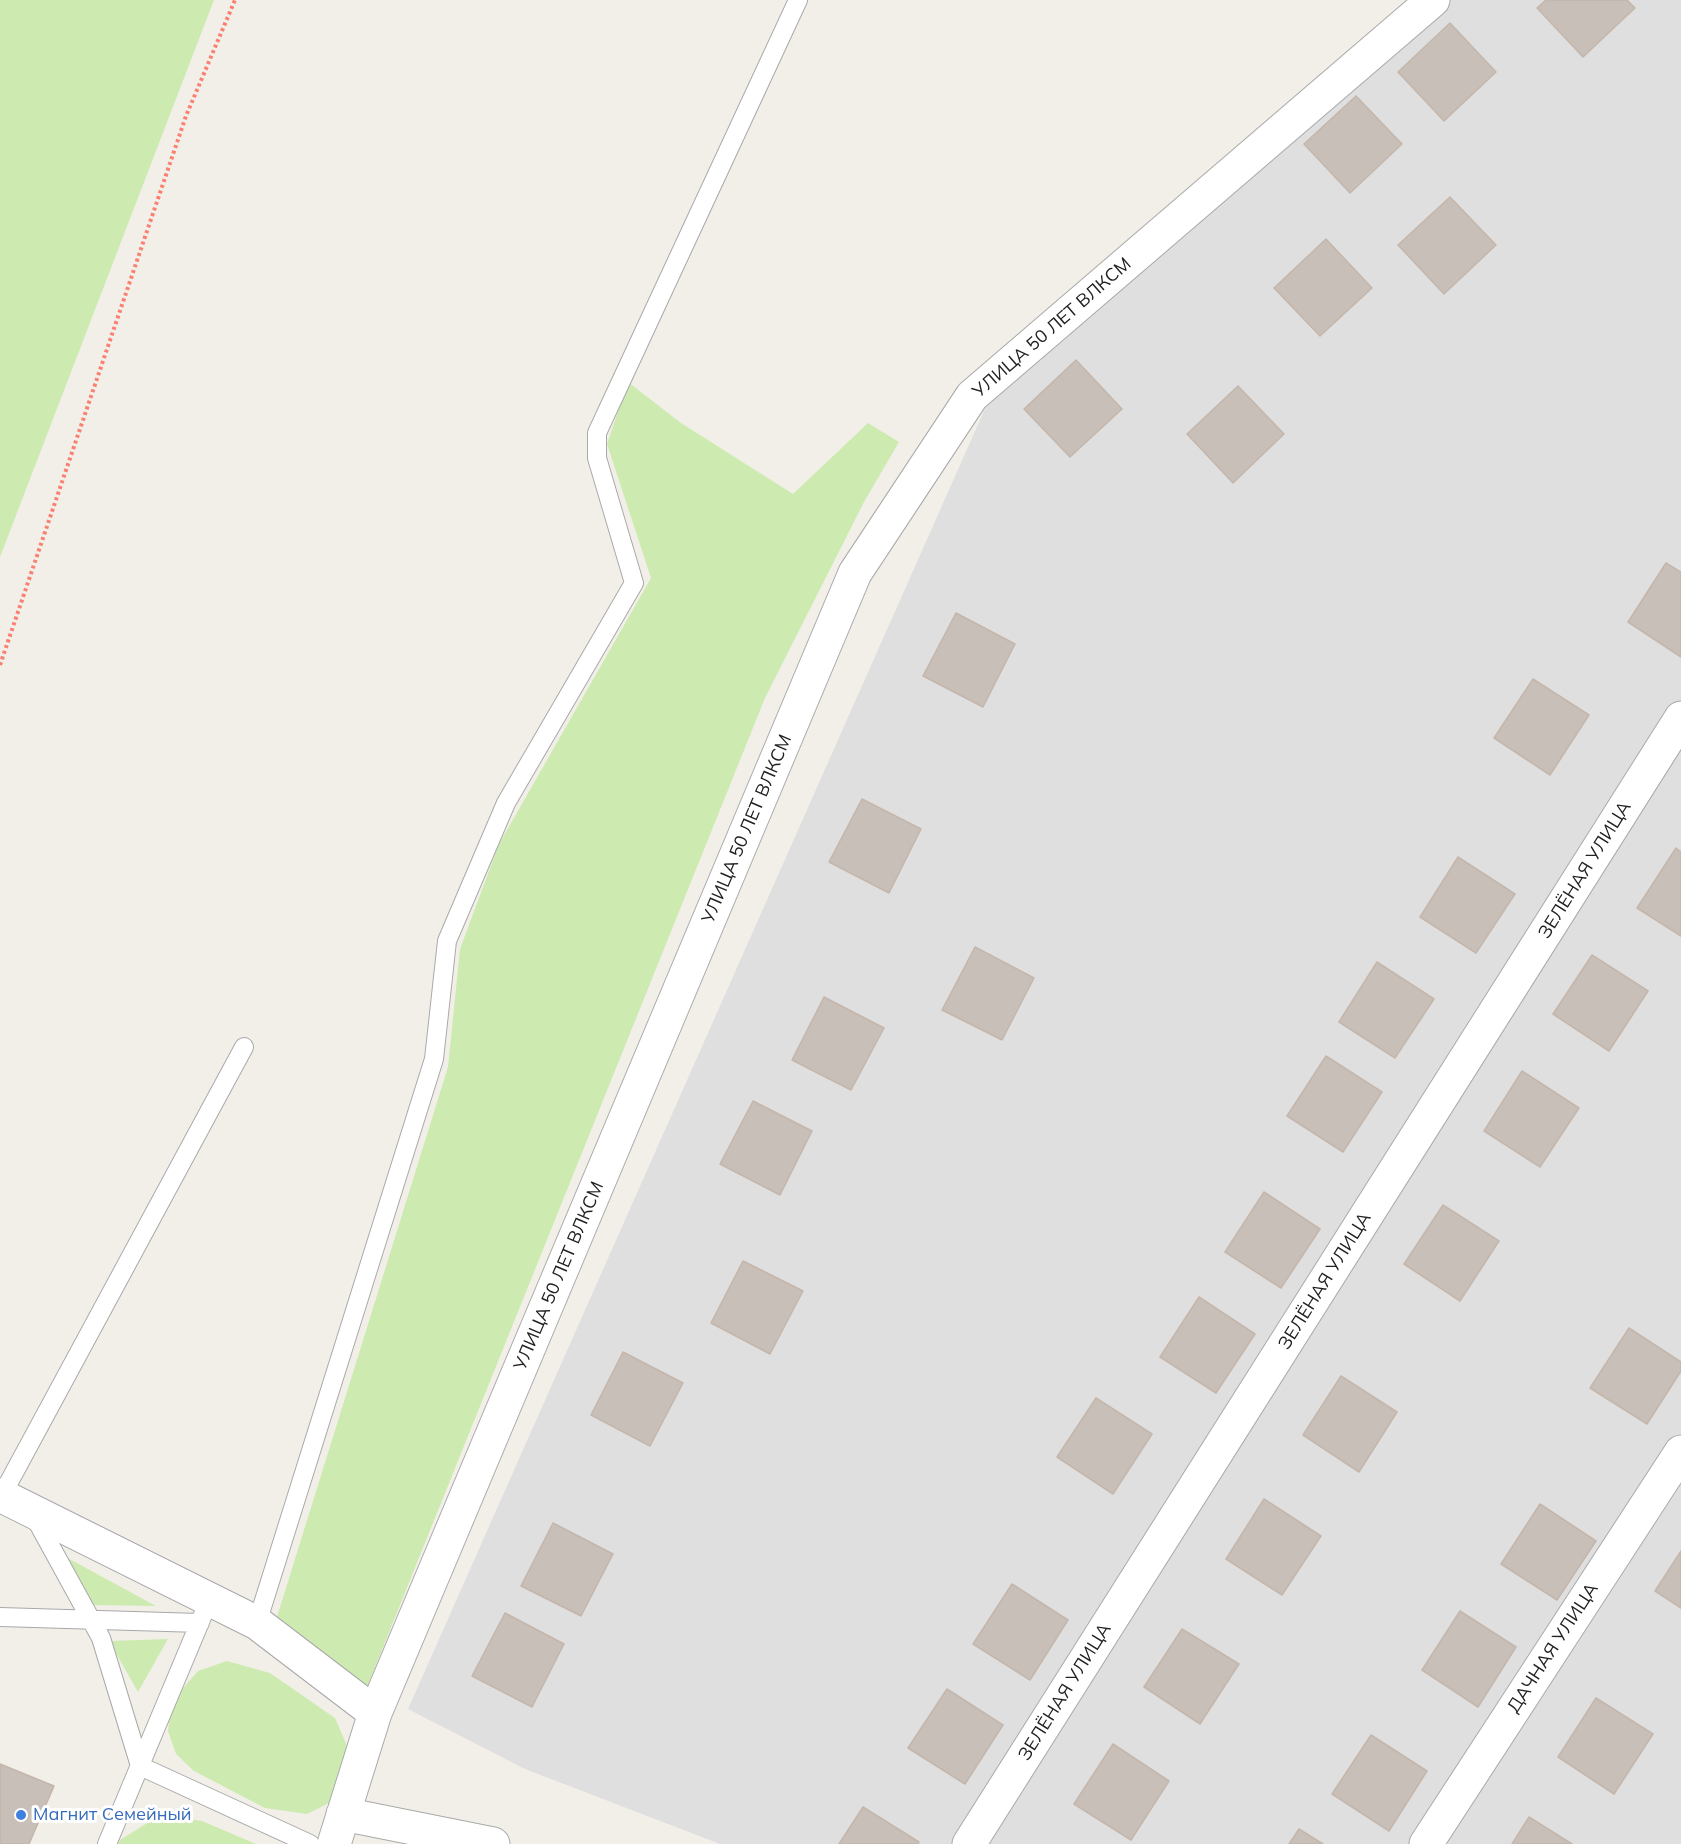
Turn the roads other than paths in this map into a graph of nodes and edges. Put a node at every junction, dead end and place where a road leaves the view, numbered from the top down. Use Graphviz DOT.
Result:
graph roads {
  1 [pos="798,0"];
  2 [pos="1433,0"];
  3 [pos="1681,718"];
  4 [pos="244,1047"];
  5 [pos="1681,1452"];
  6 [pos="11,1499"];
  7 [pos="205,1611"];
  8 [pos="0,1617"];
  9 [pos="91,1620"];
  10 [pos="257,1623"];
  11 [pos="375,1713"];
  12 [pos="140,1766"];
  13 [pos="338,1829"];
  14 [pos="107,1844"];
  15 [pos="310,1844"];
  16 [pos="493,1844"];
  17 [pos="969,1844"];
  18 [pos="1426,1844"];
  1 -- 10 [label="lane"];
  2 -- 11 [label="street, УЛИЦА 50 ЛЕТ ВЛКСМ"];
  3 -- 17 [label="street, ЗЕЛЁНАЯ УЛИЦА"];
  4 -- 6 [label="lane"];
  5 -- 18 [label="street, ДАЧНАЯ УЛИЦА"];
  6 -- 7 [label="street"];
  6 -- 9 [label="lane"];
  7 -- 9 [label="lane"];
  7 -- 10 [label="street"];
  7 -- 12 [label="lane"];
  8 -- 9 [label="lane"];
  9 -- 12 [label="lane"];
  10 -- 11 [label="street"];
  11 -- 13 [label="street, УЛИЦА 50 ЛЕТ ВЛКСМ"];
  12 -- 14 [label="lane"];
  12 -- 15 [label="lane"];
  13 -- 16 [label="street"];
}
